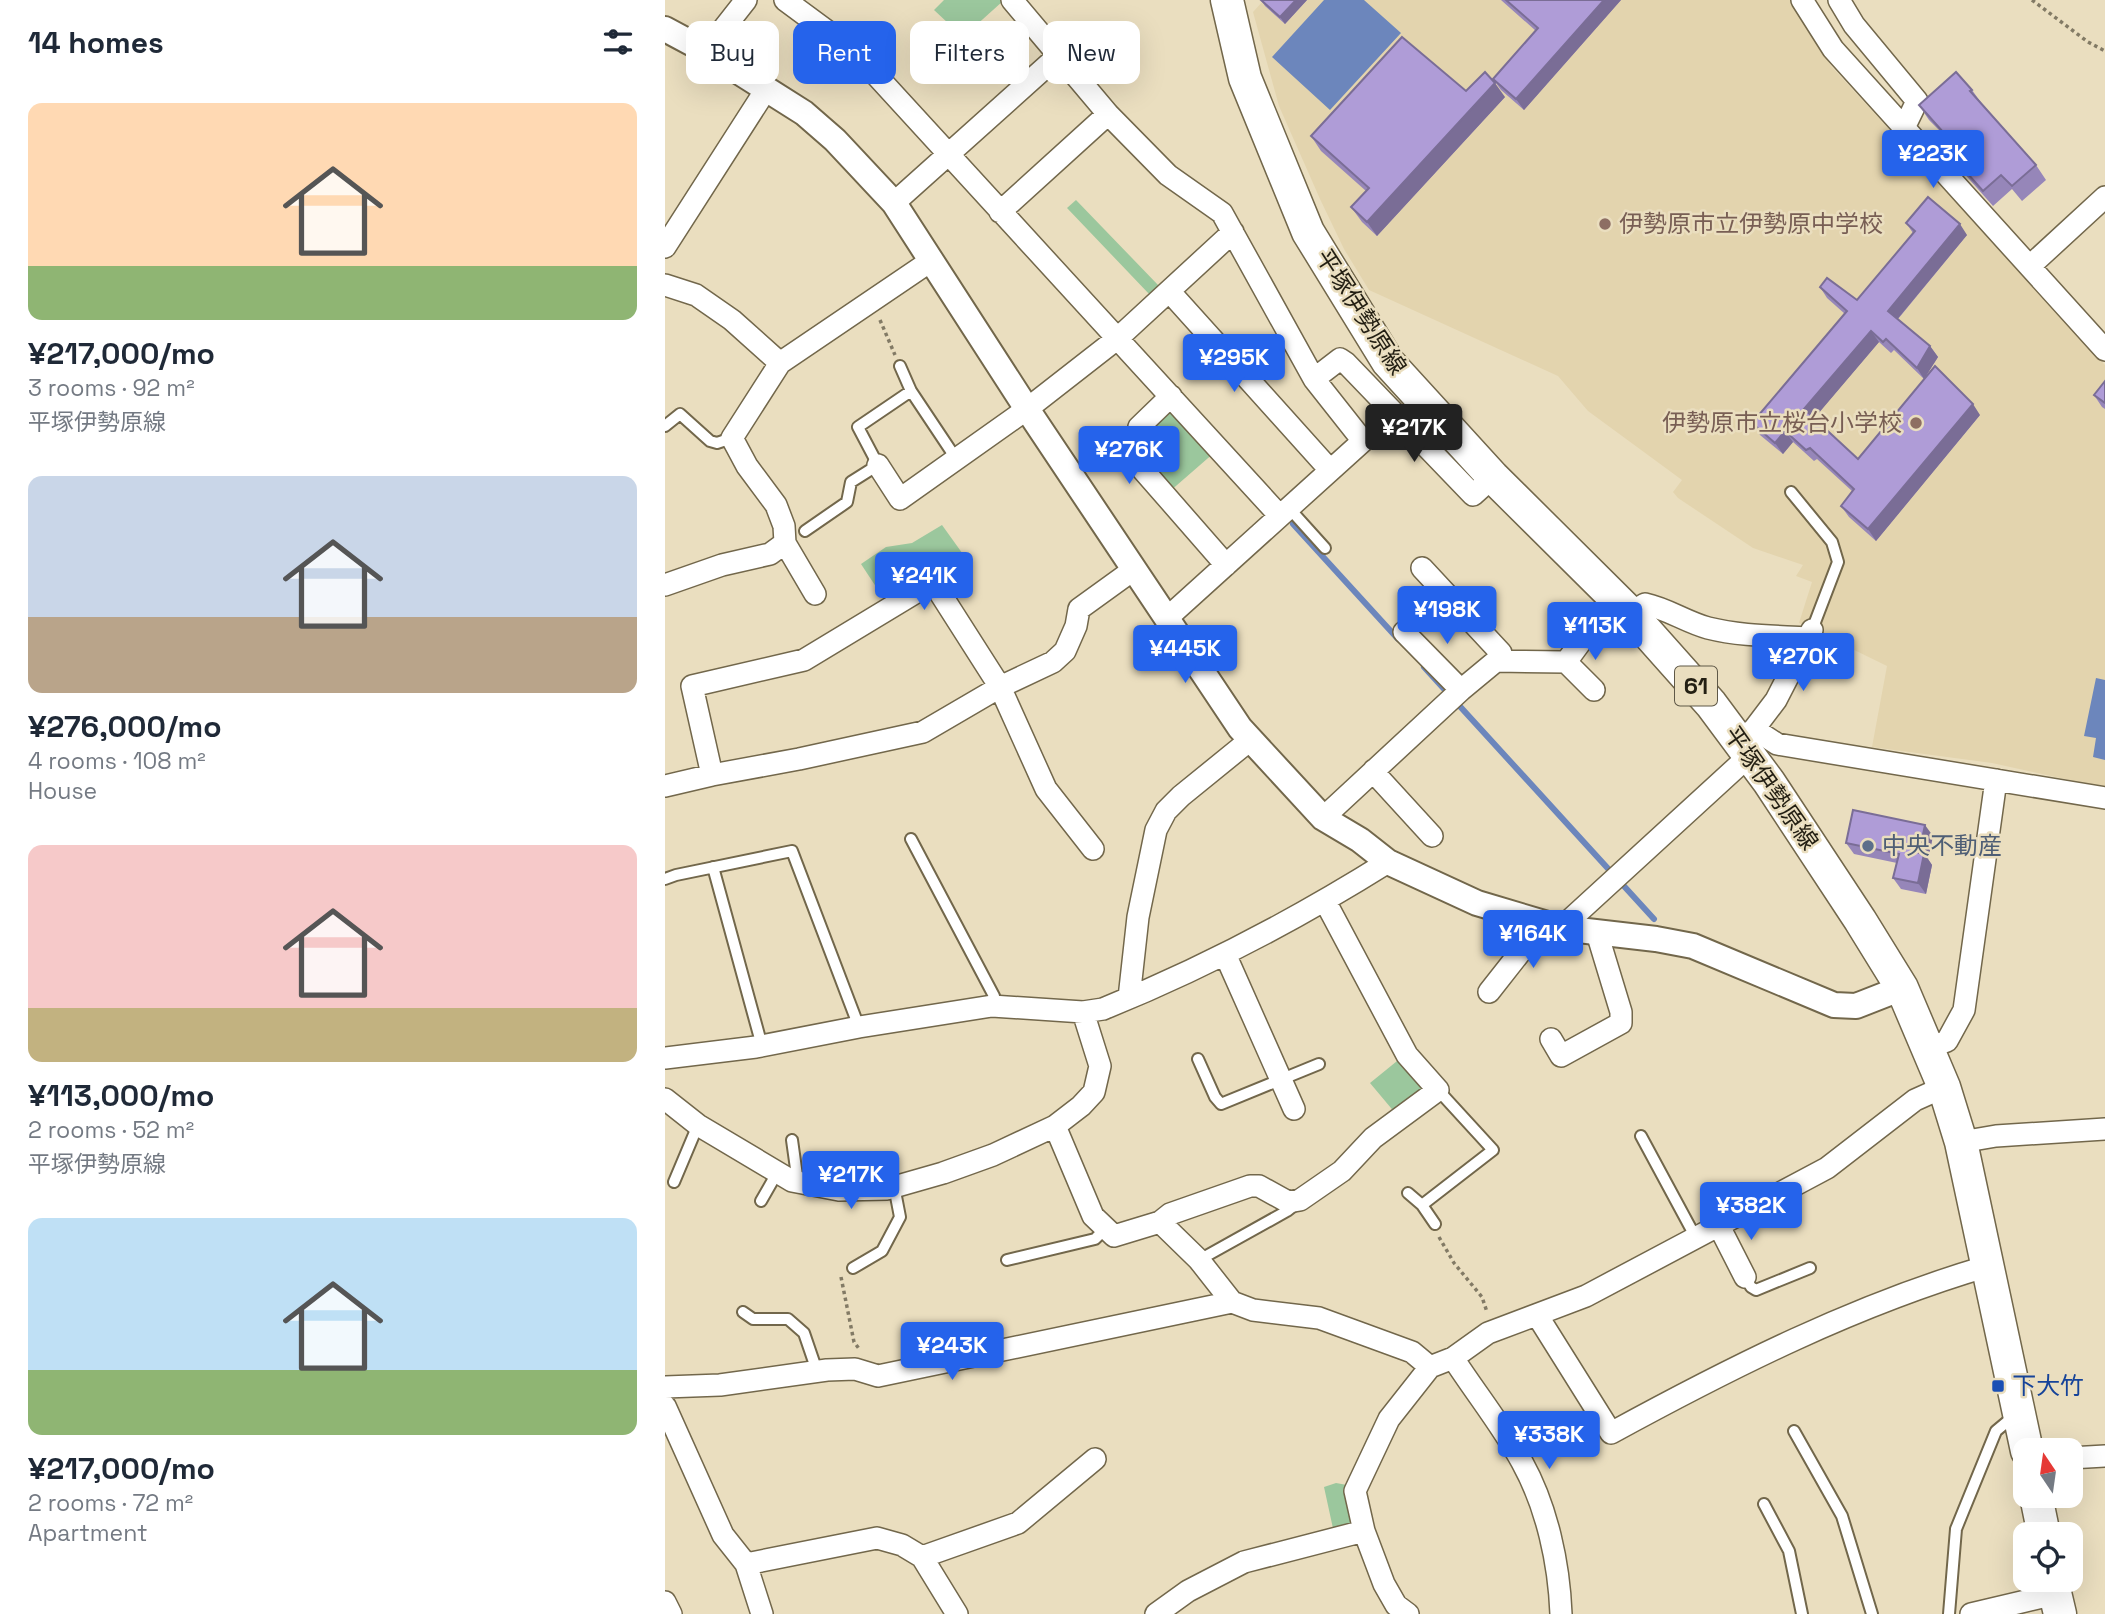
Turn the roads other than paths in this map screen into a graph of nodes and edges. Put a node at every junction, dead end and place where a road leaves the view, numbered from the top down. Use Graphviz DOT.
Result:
graph roads {
  1 [pos="746,0"];
  2 [pos="785,0"];
  3 [pos="1011,0"];
  4 [pos="1227,0"];
  5 [pos="1802,0"];
  6 [pos="1839,0"];
  7 [pos="730,21"];
  8 [pos="666,31"];
  9 [pos="1043,37"];
  10 [pos="686,41"];
  11 [pos="1043,70"];
  12 [pos="760,84"];
  13 [pos="1083,84"];
  14 [pos="767,88"];
  15 [pos="1108,114"];
  16 [pos="1904,128"];
  17 [pos="949,156"];
  18 [pos="894,202"];
  19 [pos="2103,204"];
  20 [pos="1000,212"];
  21 [pos="1233,232"];
  22 [pos="665,247"];
  23 [pos="932,260"];
  24 [pos="2030,266"];
  25 [pos="665,285"];
  26 [pos="1169,291"];
  27 [pos="1118,338"];
  28 [pos="2105,350"];
  29 [pos="780,363"];
  30 [pos="900,366"];
  31 [pos="1314,379"];
  32 [pos="911,391"];
  33 [pos="1171,396"];
  34 [pos="1027,409"];
  35 [pos="665,426"];
  36 [pos="732,439"];
  37 [pos="957,460"];
  38 [pos="878,465"];
  39 [pos="1330,470"];
  40 [pos="1493,477"];
  41 [pos="1791,492"];
  42 [pos="1284,511"];
  43 [pos="805,531"];
  44 [pos="785,543"];
  45 [pos="1325,548"];
  46 [pos="1226,565"];
  47 [pos="1422,568"];
  48 [pos="1133,570"];
  49 [pos="665,585"];
  50 [pos="815,594"];
  51 [pos="1621,606"];
  52 [pos="1166,618"];
  53 [pos="1404,632"];
  54 [pos="1810,634"];
  55 [pos="1503,661"];
  56 [pos="1566,662"];
  57 [pos="1000,687"];
  58 [pos="1461,690"];
  59 [pos="1594,690"];
  60 [pos="1250,740"];
  61 [pos="1748,742"];
  62 [pos="1374,770"];
  63 [pos="712,775"];
  64 [pos="1996,780"];
  65 [pos="665,786"];
  66 [pos="2105,798"];
  67 [pos="1323,818"];
  68 [pos="1432,836"];
  69 [pos="911,839"];
  70 [pos="1093,849"];
  71 [pos="1388,862"];
  72 [pos="713,867"];
  73 [pos="665,879"];
  74 [pos="1325,901"];
  75 [pos="1552,925"];
  76 [pos="1597,933"];
  77 [pos="1225,954"];
  78 [pos="1902,988"];
  79 [pos="1489,992"];
  80 [pos="1129,998"];
  81 [pos="992,1006"];
  82 [pos="1083,1012"];
  83 [pos="859,1027"];
  84 [pos="762,1046"];
  85 [pos="1928,1048"];
  86 [pos="1559,1053"];
  87 [pos="665,1058"];
  88 [pos="1198,1059"];
  89 [pos="1319,1064"];
  90 [pos="1283,1079"];
  91 [pos="1944,1087"];
  92 [pos="1438,1090"];
  93 [pos="665,1099"];
  94 [pos="1294,1109"];
  95 [pos="698,1125"];
  96 [pos="1055,1126"];
  97 [pos="2105,1129"];
  98 [pos="1641,1136"];
  99 [pos="792,1140"];
  100 [pos="1961,1142"];
  101 [pos="777,1173"];
  102 [pos="674,1182"];
  103 [pos="798,1183"];
  104 [pos="894,1186"];
  105 [pos="1408,1193"];
  106 [pos="1300,1199"];
  107 [pos="761,1201"];
  108 [pos="1422,1205"];
  109 [pos="1160,1222"];
  110 [pos="1435,1224"];
  111 [pos="1719,1226"];
  112 [pos="1106,1228"];
  113 [pos="1696,1238"];
  114 [pos="1208,1255"];
  115 [pos="1007,1260"];
  116 [pos="1988,1266"];
  117 [pos="853,1268"];
  118 [pos="1810,1268"];
  119 [pos="1745,1277"];
  120 [pos="1232,1302"];
  121 [pos="743,1312"];
  122 [pos="1537,1315"];
  123 [pos="1453,1358"];
  124 [pos="1430,1367"];
  125 [pos="817,1371"];
  126 [pos="665,1387"];
  127 [pos="665,1406"];
  128 [pos="2018,1413"];
  129 [pos="1794,1432"];
  130 [pos="2024,1438"];
  131 [pos="2105,1456"];
  132 [pos="2083,1457"];
  133 [pos="1095,1459"];
  134 [pos="1764,1504"];
  135 [pos="1364,1531"];
  136 [pos="1785,1543"];
  137 [pos="1774,1548"];
  138 [pos="922,1557"];
  139 [pos="746,1564"];
  140 [pos="2056,1596"];
  141 [pos="665,1602"];
  142 [pos="671,1614"];
  143 [pos="762,1614"];
  144 [pos="957,1614"];
  145 [pos="1156,1614"];
  146 [pos="1408,1614"];
  147 [pos="1561,1614"];
  148 [pos="1802,1614"];
  149 [pos="1872,1614"];
  150 [pos="1949,1614"];
  151 [pos="1971,1614"];
  1 -- 7 [label="street"];
  2 -- 17 [label="street"];
  3 -- 9 [label="street"];
  4 -- 40 [label="main road, 平塚伊勢原線 / 61"];
  5 -- 16 [label="street"];
  6 -- 16 [label="street"];
  8 -- 10 [label="street"];
  11 -- 17 [label="street"];
  12 -- 14 [label="street"];
  13 -- 15 [label="street"];
  14 -- 18 [label="street"];
  14 -- 22 [label="street"];
  15 -- 20 [label="street"];
  15 -- 21 [label="street"];
  16 -- 24 [label="street"];
  17 -- 18 [label="street"];
  17 -- 20 [label="street"];
  18 -- 23 [label="street"];
  19 -- 24 [label="street"];
  20 -- 27 [label="street"];
  21 -- 26 [label="street"];
  21 -- 31 [label="street"];
  23 -- 29 [label="street"];
  23 -- 34 [label="street"];
  24 -- 28 [label="street"];
  25 -- 29 [label="street"];
  26 -- 27 [label="street"];
  26 -- 39 [label="street"];
  27 -- 33 [label="street"];
  27 -- 34 [label="street"];
  29 -- 36 [label="street"];
  30 -- 32 [label="lane"];
  31 -- 39 [label="street"];
  31 -- 40 [label="street"];
  32 -- 37 [label="lane"];
  32 -- 38 [label="lane"];
  33 -- 42 [label="street"];
  33 -- 46 [label="street"];
  34 -- 37 [label="street"];
  34 -- 48 [label="street"];
  35 -- 36 [label="lane"];
  36 -- 44 [label="street"];
  37 -- 38 [label="street"];
  38 -- 43 [label="lane"];
  39 -- 42 [label="street"];
  40 -- 51 [label="main road, 平塚伊勢原線 / 61"];
  41 -- 54 [label="lane"];
  42 -- 45 [label="lane"];
  42 -- 46 [label="street"];
  44 -- 49 [label="street"];
  44 -- 50 [label="street"];
  46 -- 52 [label="street"];
  47 -- 55 [label="street"];
  48 -- 52 [label="street"];
  48 -- 57 [label="street"];
  51 -- 54 [label="street"];
  51 -- 56 [label="street"];
  51 -- 61 [label="main road, 平塚伊勢原線 / 61"];
  52 -- 60 [label="street"];
  53 -- 58 [label="street"];
  54 -- 61 [label="street"];
  55 -- 56 [label="street"];
  55 -- 58 [label="street"];
  56 -- 59 [label="street"];
  57 -- 63 [label="street"];
  57 -- 63 [label="street"];
  57 -- 70 [label="street"];
  58 -- 62 [label="street"];
  60 -- 67 [label="street"];
  60 -- 80 [label="street"];
  61 -- 64 [label="street"];
  61 -- 75 [label="street"];
  61 -- 78 [label="main road, 平塚伊勢原線 / 61"];
  62 -- 67 [label="street"];
  62 -- 68 [label="street"];
  63 -- 65 [label="street"];
  64 -- 66 [label="street"];
  64 -- 85 [label="street"];
  67 -- 71 [label="street"];
  69 -- 81 [label="lane"];
  71 -- 74 [label="street"];
  71 -- 75 [label="street"];
  72 -- 73 [label="lane"];
  72 -- 83 [label="lane"];
  72 -- 84 [label="lane"];
  74 -- 77 [label="street"];
  74 -- 92 [label="street"];
  75 -- 76 [label="street"];
  75 -- 79 [label="street"];
  76 -- 78 [label="street"];
  76 -- 86 [label="street"];
  77 -- 80 [label="street"];
  77 -- 90 [label="street"];
  78 -- 85 [label="main road, 平塚伊勢原線 / 61"];
  80 -- 82 [label="street"];
  81 -- 82 [label="street"];
  81 -- 83 [label="street"];
  82 -- 96 [label="street"];
  83 -- 84 [label="street"];
  84 -- 87 [label="street"];
  85 -- 91 [label="main road, 平塚伊勢原線 / 61"];
  88 -- 90 [label="lane"];
  89 -- 90 [label="lane"];
  90 -- 94 [label="street"];
  91 -- 100 [label="main road, 平塚伊勢原線 / 61"];
  91 -- 111 [label="street"];
  92 -- 106 [label="street"];
  92 -- 108 [label="lane"];
  93 -- 95 [label="street"];
  95 -- 101 [label="street"];
  95 -- 102 [label="lane"];
  96 -- 104 [label="street"];
  96 -- 112 [label="street"];
  97 -- 100 [label="street"];
  98 -- 113 [label="lane"];
  99 -- 103 [label="lane"];
  100 -- 116 [label="main road, 平塚伊勢原線 / 61"];
  101 -- 103 [label="street"];
  101 -- 107 [label="lane"];
  103 -- 104 [label="street"];
  104 -- 117 [label="lane"];
  105 -- 108 [label="lane"];
  106 -- 109 [label="street"];
  106 -- 114 [label="lane"];
  108 -- 110 [label="lane"];
  109 -- 112 [label="street"];
  109 -- 120 [label="street"];
  111 -- 113 [label="street"];
  111 -- 119 [label="street"];
  112 -- 115 [label="lane"];
  113 -- 122 [label="street"];
  116 -- 122 [label="street"];
  116 -- 128 [label="main road, 平塚伊勢原線 / 61"];
  118 -- 119 [label="lane"];
  120 -- 124 [label="street"];
  120 -- 125 [label="street"];
  121 -- 125 [label="lane"];
  122 -- 123 [label="street"];
  123 -- 124 [label="street"];
  123 -- 147 [label="street"];
  124 -- 135 [label="street"];
  125 -- 126 [label="street"];
  127 -- 139 [label="street"];
  128 -- 130 [label="main road, 平塚伊勢原線 / 61"];
  128 -- 150 [label="lane"];
  129 -- 149 [label="lane"];
  131 -- 132 [label="street"];
  133 -- 138 [label="street"];
  134 -- 136 [label="lane"];
  135 -- 145 [label="street"];
  135 -- 146 [label="street"];
  136 -- 137 [label="lane"];
  136 -- 148 [label="lane"];
  138 -- 139 [label="street"];
  138 -- 144 [label="street"];
  139 -- 143 [label="street"];
  140 -- 151 [label="street"];
  141 -- 142 [label="street"];
}
